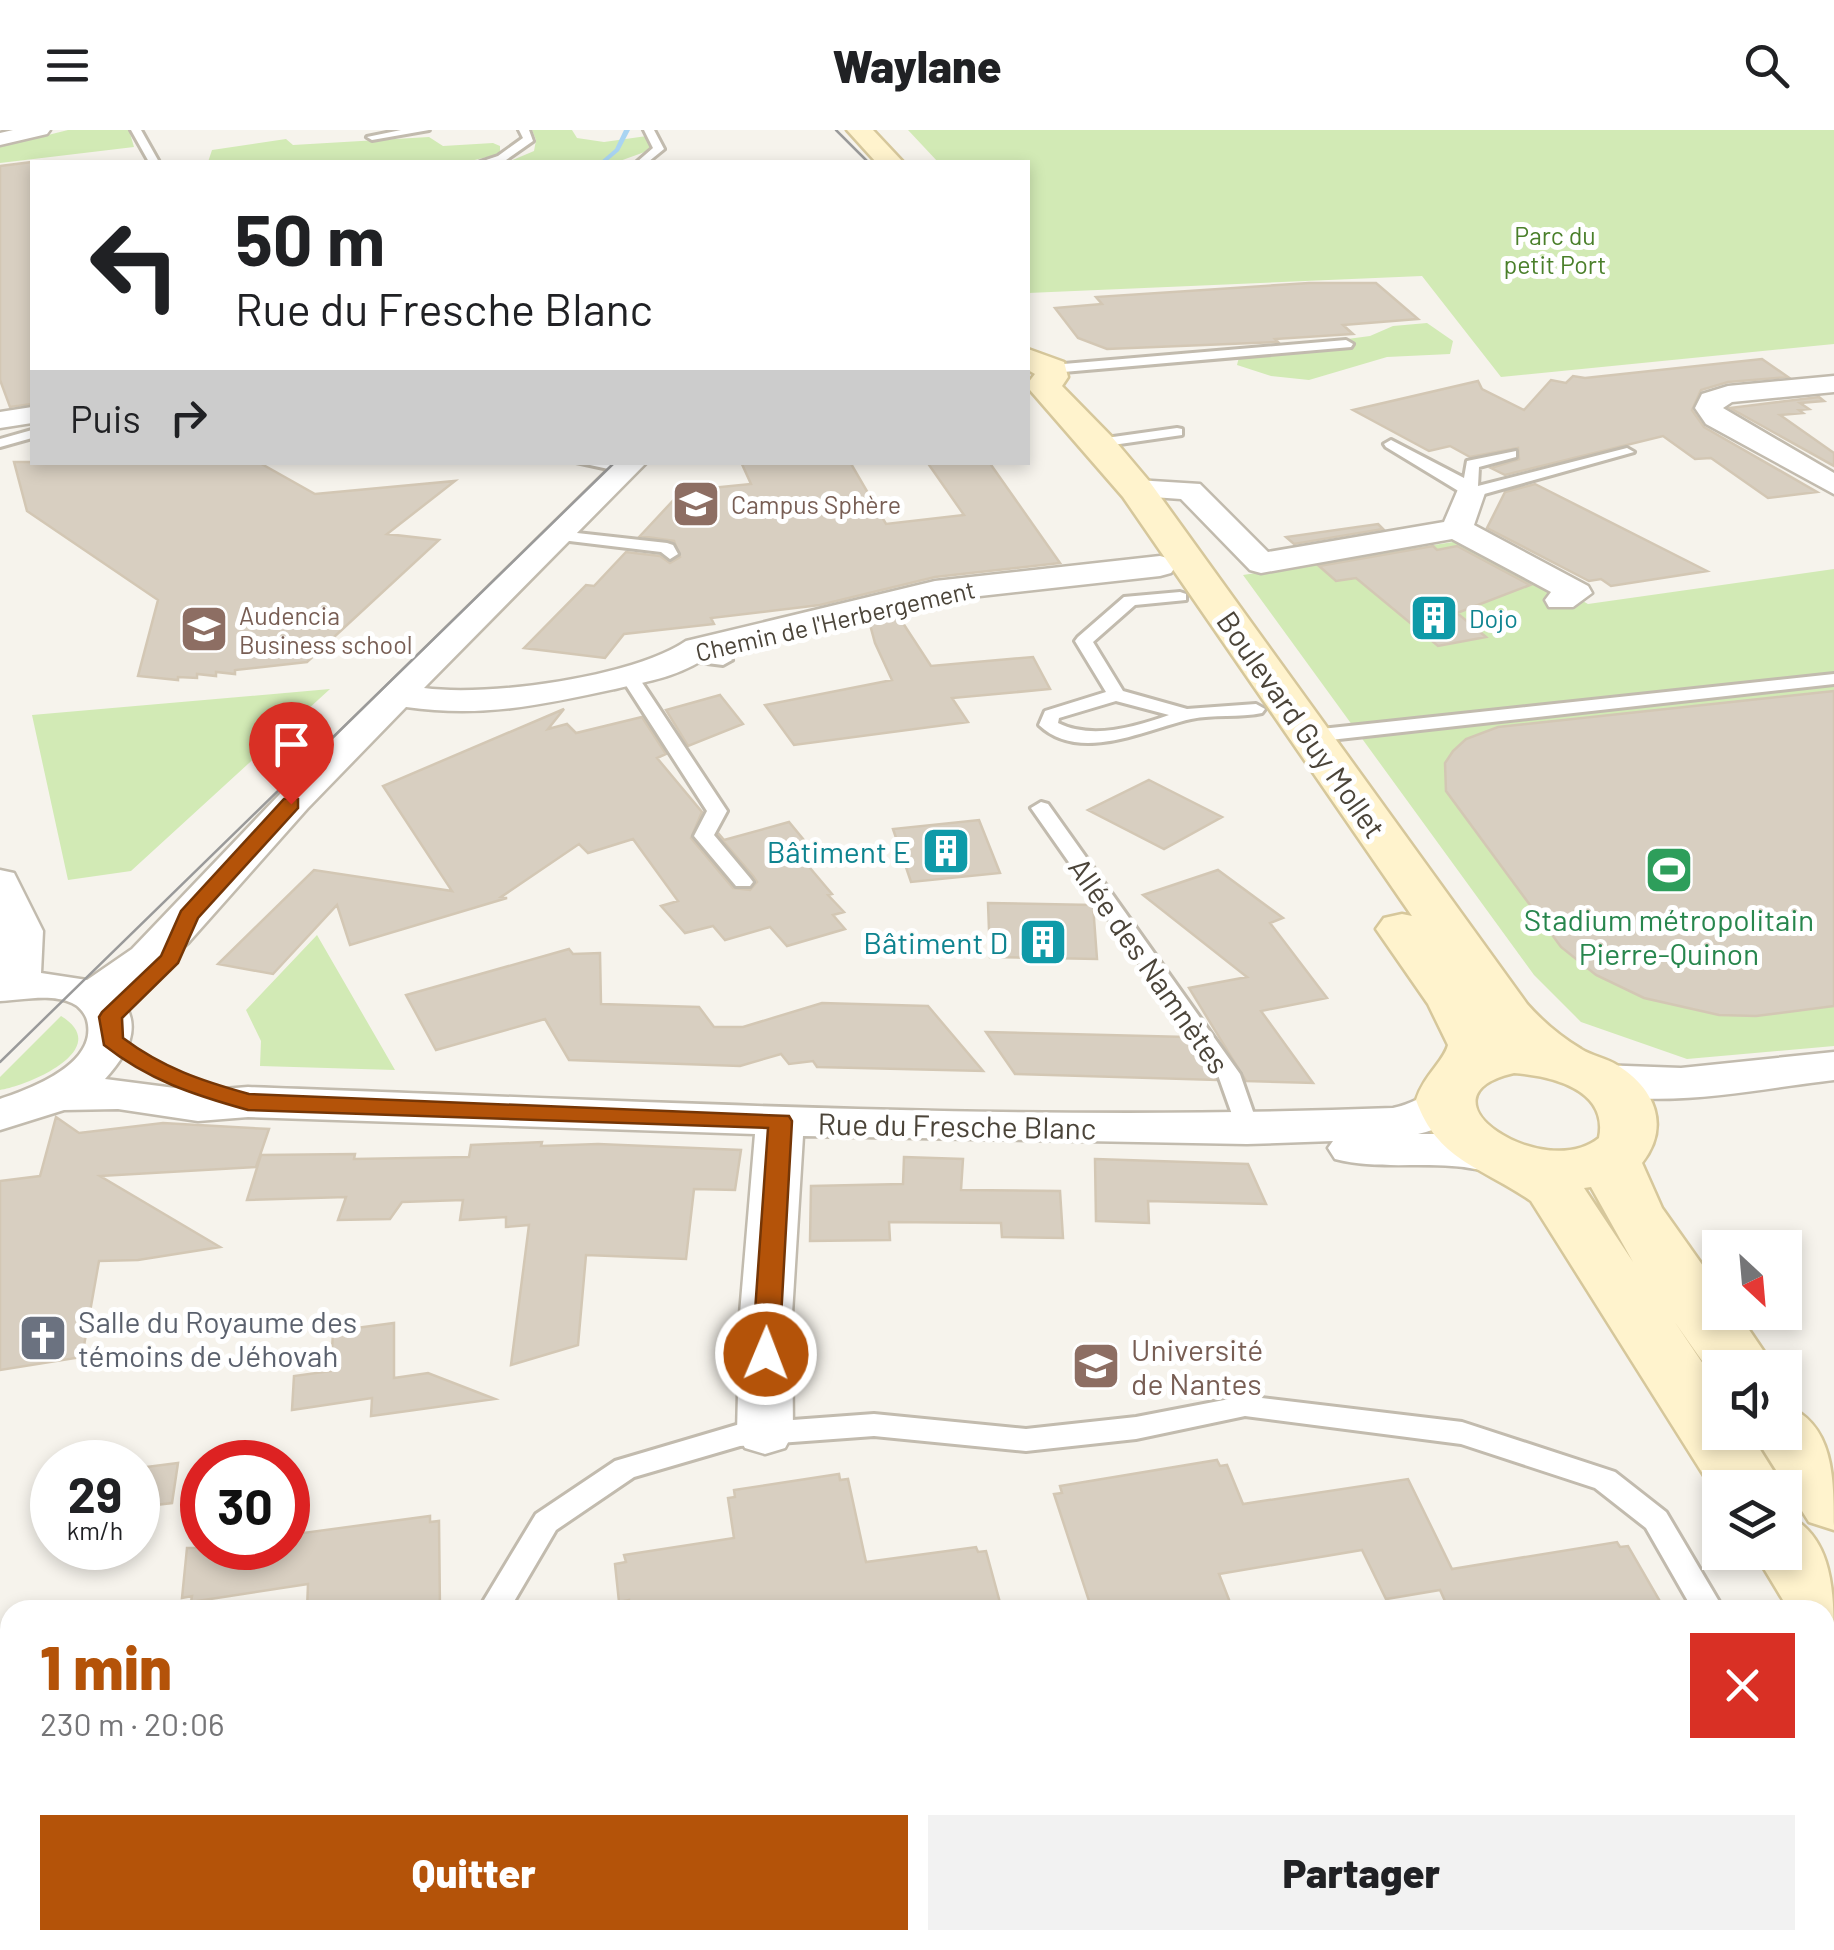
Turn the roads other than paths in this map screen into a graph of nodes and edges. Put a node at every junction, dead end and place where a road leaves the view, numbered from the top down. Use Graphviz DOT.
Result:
graph roads {
  1 [pos="40,130"];
  2 [pos="136,130"];
  3 [pos="424,130"];
  4 [pos="524,130"];
  5 [pos="649,130"];
  6 [pos="859,130"];
  7 [pos="885,130"];
  8 [pos="372,137"];
  9 [pos="0,140"];
  10 [pos="153,160"];
  11 [pos="491,160"];
  12 [pos="645,160"];
  13 [pos="888,160"];
  14 [pos="912,160"];
  15 [pos="1346,344"];
  16 [pos="1036,379"];
  17 [pos="1834,384"];
  18 [pos="30,415"];
  19 [pos="0,420"];
  20 [pos="1177,432"];
  21 [pos="30,435"];
  22 [pos="1099,442"];
  23 [pos="0,443"];
  24 [pos="1392,444"];
  25 [pos="1627,452"];
  26 [pos="1511,454"];
  27 [pos="630,466"];
  28 [pos="1834,485"];
  29 [pos="1136,489"];
  30 [pos="1470,490"];
  31 [pos="1457,529"];
  32 [pos="560,536"];
  33 [pos="670,554"];
  34 [pos="1170,581"];
  35 [pos="1560,600"];
  36 [pos="629,676"];
  37 [pos="1834,679"];
  38 [pos="1116,694"];
  39 [pos="398,695"];
  40 [pos="1256,709"];
  41 [pos="1188,714"];
  42 [pos="1312,736"];
  43 [pos="1041,808"];
  44 [pos="0,882"];
  45 [pos="743,882"];
  46 [pos="9,987"];
  47 [pos="105,1018"];
  48 [pos="1834,1066"];
  49 [pos="1779,1071"];
  50 [pos="1582,1072"];
  51 [pos="1453,1087"];
  52 [pos="58,1095"];
  53 [pos="248,1102"];
  54 [pos="3,1116"];
  55 [pos="780,1121"];
  56 [pos="1247,1128"];
  57 [pos="1620,1146"];
  58 [pos="1510,1163"];
  59 [pos="1730,1350"];
  60 [pos="765,1434"];
  61 [pos="1798,1450"];
  62 [pos="1737,1470"];
  63 [pos="1834,1502"];
  64 [pos="1802,1569"];
  65 [pos="499,1600"];
  66 [pos="1703,1600"];
  67 [pos="1822,1600"];
  1 -- 9 [label="street"];
  2 -- 10 [label="lane"];
  3 -- 8 [label="lane"];
  4 -- 11 [label="lane"];
  5 -- 12 [label="lane"];
  6 -- 13 [label="main road"];
  7 -- 14 [label="main road"];
  15 -- 16 [label="lane"];
  16 -- 22 [label="main road, Boulevard Guy Mollet"];
  16 -- 34 [label="main road, Boulevard Guy Mollet"];
  17 -- 28 [label="street"];
  18 -- 19 [label="street"];
  20 -- 22 [label="lane"];
  21 -- 23 [label="lane"];
  22 -- 29 [label="main road, Boulevard Guy Mollet"];
  24 -- 30 [label="lane"];
  25 -- 30 [label="lane"];
  26 -- 30 [label="lane"];
  27 -- 32 [label="street"];
  29 -- 31 [label="street"];
  29 -- 42 [label="main road, Boulevard Guy Mollet"];
  30 -- 31 [label="street"];
  31 -- 35 [label="street"];
  32 -- 33 [label="lane"];
  32 -- 39 [label="street"];
  34 -- 36 [label="street, Chemin de l'Herbergement"];
  34 -- 38 [label="lane"];
  34 -- 40 [label="main road, Boulevard Guy Mollet"];
  36 -- 39 [label="street, Chemin de l'Herbergement"];
  36 -- 45 [label="lane"];
  37 -- 42 [label="lane"];
  38 -- 41 [label="lane"];
  38 -- 41 [label="lane"];
  39 -- 47 [label="street"];
  40 -- 41 [label="lane"];
  40 -- 51 [label="main road, Boulevard Guy Mollet"];
  42 -- 50 [label="main road, Boulevard Guy Mollet"];
  43 -- 56 [label="lane, Allée des Namnètes"];
  44 -- 46 [label="street"];
  46 -- 47 [label="street"];
  47 -- 52 [label="street"];
  47 -- 53 [label="street, Rue du Fresche Blanc"];
  48 -- 49 [label="street"];
  49 -- 50 [label="street"];
  49 -- 57 [label="street"];
  50 -- 51 [label="main road"];
  50 -- 57 [label="main road"];
  51 -- 56 [label="street, Rue du Fresche Blanc"];
  51 -- 58 [label="main road"];
  52 -- 53 [label="street, Rue du Fresche Blanc"];
  52 -- 54 [label="street"];
  53 -- 55 [label="street, Rue du Fresche Blanc"];
  55 -- 56 [label="street, Rue du Fresche Blanc"];
  55 -- 60 [label="street"];
  56 -- 58 [label="street, Rue du Fresche Blanc"];
  57 -- 58 [label="main road"];
  57 -- 59 [label="main road"];
  58 -- 62 [label="main road"];
  60 -- 65 [label="lane"];
  60 -- 66 [label="lane"];
  61 -- 63 [label="main road"];
  64 -- 67 [label="main road"];
}
